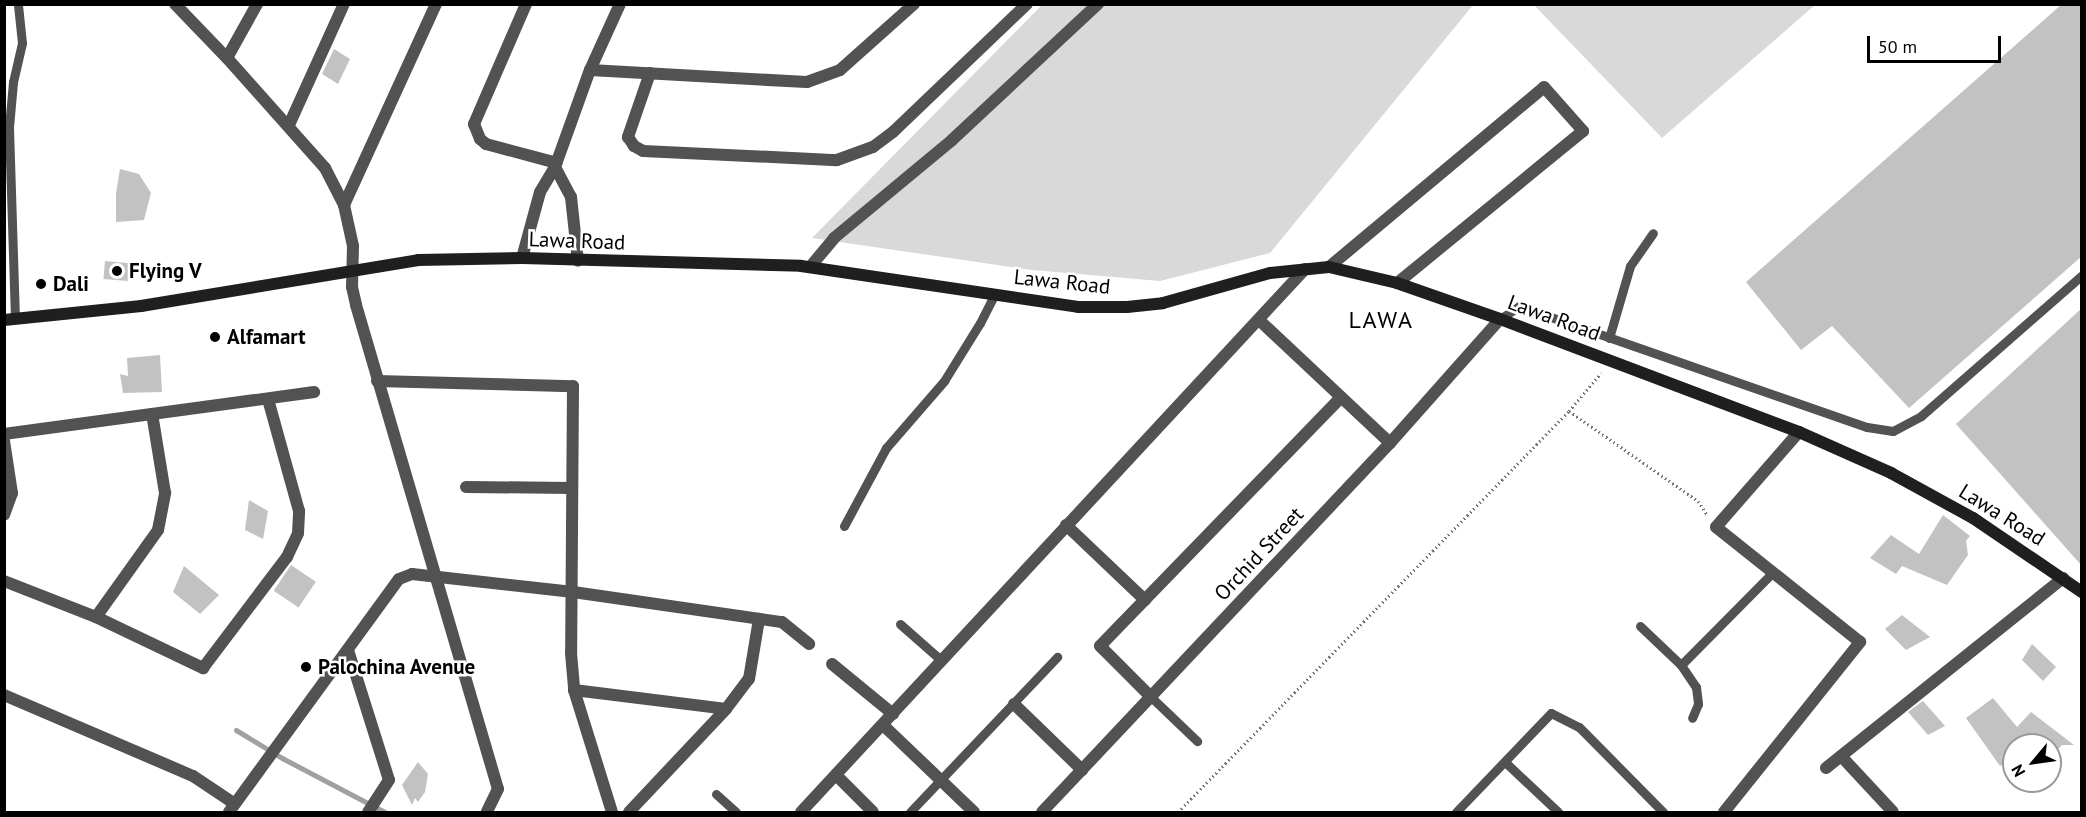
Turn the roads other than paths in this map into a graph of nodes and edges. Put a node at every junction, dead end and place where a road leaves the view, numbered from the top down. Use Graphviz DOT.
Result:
graph roads {
  1 [pos="18,4"];
  2 [pos="175,4"];
  3 [pos="257,4"];
  4 [pos="344,4"];
  5 [pos="436,4"];
  6 [pos="526,4"];
  7 [pos="620,4"];
  8 [pos="914,4"];
  9 [pos="1027,4"];
  10 [pos="1098,4"];
  11 [pos="228,58"];
  12 [pos="590,70"];
  13 [pos="650,73"];
  14 [pos="289,125"];
  15 [pos="556,165"];
  16 [pos="344,205"];
  17 [pos="1653,233"];
  18 [pos="522,258"];
  19 [pos="578,261"];
  20 [pos="810,267"];
  21 [pos="1329,267"];
  22 [pos="1305,269"];
  23 [pos="352,271"];
  24 [pos="2082,274"];
  25 [pos="1397,283"];
  26 [pos="994,295"];
  27 [pos="10,319"];
  28 [pos="1500,319"];
  29 [pos="1259,320"];
  30 [pos="1610,339"];
  31 [pos="377,381"];
  32 [pos="314,392"];
  33 [pos="1341,398"];
  34 [pos="268,399"];
  35 [pos="152,414"];
  36 [pos="1799,432"];
  37 [pos="4,434"];
  38 [pos="4,441"];
  39 [pos="1390,443"];
  40 [pos="466,487"];
  41 [pos="572,488"];
  42 [pos="4,515"];
  43 [pos="1065,525"];
  44 [pos="844,526"];
  45 [pos="1772,573"];
  46 [pos="435,575"];
  47 [pos="2063,578"];
  48 [pos="4,581"];
  49 [pos="573,592"];
  50 [pos="2082,592"];
  51 [pos="1145,600"];
  52 [pos="96,617"];
  53 [pos="759,619"];
  54 [pos="900,624"];
  55 [pos="1640,626"];
  56 [pos="809,644"];
  57 [pos="348,650"];
  58 [pos="1057,657"];
  59 [pos="941,660"];
  60 [pos="832,664"];
  61 [pos="1681,665"];
  62 [pos="574,690"];
  63 [pos="4,696"];
  64 [pos="1151,698"];
  65 [pos="1014,704"];
  66 [pos="726,709"];
  67 [pos="892,714"];
  68 [pos="1692,718"];
  69 [pos="883,724"];
  70 [pos="1197,741"];
  71 [pos="1841,756"];
  72 [pos="1505,762"];
  73 [pos="1826,768"];
  74 [pos="1082,770"];
  75 [pos="836,775"];
  76 [pos="942,781"];
  77 [pos="717,794"];
  78 [pos="232,808"];
  79 [pos="1457,812"];
  80 [pos="368,813"];
  81 [pos="487,813"];
  82 [pos="612,813"];
  83 [pos="629,813"];
  84 [pos="736,813"];
  85 [pos="801,813"];
  86 [pos="873,813"];
  87 [pos="910,813"];
  88 [pos="974,813"];
  89 [pos="1042,813"];
  90 [pos="1558,813"];
  91 [pos="1663,813"];
  92 [pos="1724,813"];
  93 [pos="1893,813"];
  1 -- 27 [label="lane"];
  2 -- 11 [label="street"];
  3 -- 11 [label="street"];
  4 -- 14 [label="street"];
  5 -- 16 [label="street"];
  6 -- 15 [label="street"];
  7 -- 12 [label="street"];
  8 -- 13 [label="street"];
  9 -- 13 [label="street"];
  10 -- 20 [label="street"];
  11 -- 14 [label="street"];
  12 -- 13 [label="street"];
  12 -- 15 [label="street"];
  14 -- 16 [label="street"];
  15 -- 18 [label="street"];
  15 -- 19 [label="street"];
  16 -- 23 [label="street"];
  17 -- 30 [label="lane"];
  18 -- 19 [label="main road, Lawa Road"];
  18 -- 23 [label="main road, Lawa Road"];
  19 -- 20 [label="main road, Lawa Road"];
  20 -- 26 [label="main road, Lawa Road"];
  21 -- 22 [label="main road, Lawa Road"];
  21 -- 25 [label="main road, Lawa Road"];
  21 -- 25 [label="street"];
  22 -- 26 [label="main road, Lawa Road"];
  22 -- 29 [label="street"];
  23 -- 27 [label="main road, Lawa Road"];
  23 -- 31 [label="street"];
  24 -- 30 [label="lane"];
  25 -- 28 [label="main road, Lawa Road"];
  26 -- 44 [label="lane"];
  28 -- 30 [label="lane"];
  28 -- 36 [label="main road, Lawa Road"];
  28 -- 39 [label="street, Orchid Street"];
  29 -- 33 [label="street"];
  29 -- 43 [label="street"];
  31 -- 41 [label="street"];
  31 -- 46 [label="street"];
  32 -- 34 [label="street"];
  33 -- 39 [label="street"];
  33 -- 51 [label="street"];
  34 -- 35 [label="street"];
  34 -- 52 [label="street"];
  35 -- 37 [label="street"];
  35 -- 52 [label="street"];
  36 -- 45 [label="street"];
  36 -- 47 [label="main road, Lawa Road"];
  38 -- 42 [label="street"];
  39 -- 64 [label="street, Orchid Street"];
  40 -- 41 [label="street"];
  41 -- 49 [label="street"];
  43 -- 51 [label="street"];
  43 -- 59 [label="street"];
  45 -- 61 [label="lane"];
  45 -- 92 [label="street"];
  46 -- 49 [label="street"];
  46 -- 57 [label="street"];
  46 -- 81 [label="street"];
  47 -- 50 [label="main road, Lawa Road"];
  47 -- 71 [label="street"];
  48 -- 52 [label="street"];
  49 -- 53 [label="street"];
  49 -- 62 [label="street"];
  51 -- 64 [label="street"];
  53 -- 56 [label="street"];
  53 -- 66 [label="street"];
  54 -- 59 [label="lane"];
  55 -- 61 [label="lane"];
  57 -- 78 [label="street"];
  57 -- 80 [label="street"];
  58 -- 65 [label="lane"];
  59 -- 67 [label="street"];
  60 -- 67 [label="street"];
  61 -- 68 [label="lane"];
  62 -- 66 [label="street"];
  62 -- 82 [label="street"];
  63 -- 78 [label="street"];
  64 -- 70 [label="lane"];
  64 -- 74 [label="street, Orchid Street"];
  65 -- 74 [label="street"];
  65 -- 76 [label="lane"];
  66 -- 83 [label="street"];
  67 -- 69 [label="street"];
  69 -- 75 [label="street"];
  69 -- 76 [label="street"];
  71 -- 73 [label="street"];
  71 -- 93 [label="street"];
  72 -- 79 [label="lane"];
  72 -- 90 [label="lane"];
  72 -- 91 [label="lane"];
  74 -- 89 [label="street, Orchid Street"];
  75 -- 85 [label="street"];
  75 -- 86 [label="street"];
  76 -- 87 [label="lane"];
  76 -- 88 [label="street"];
  77 -- 84 [label="lane"];
}
